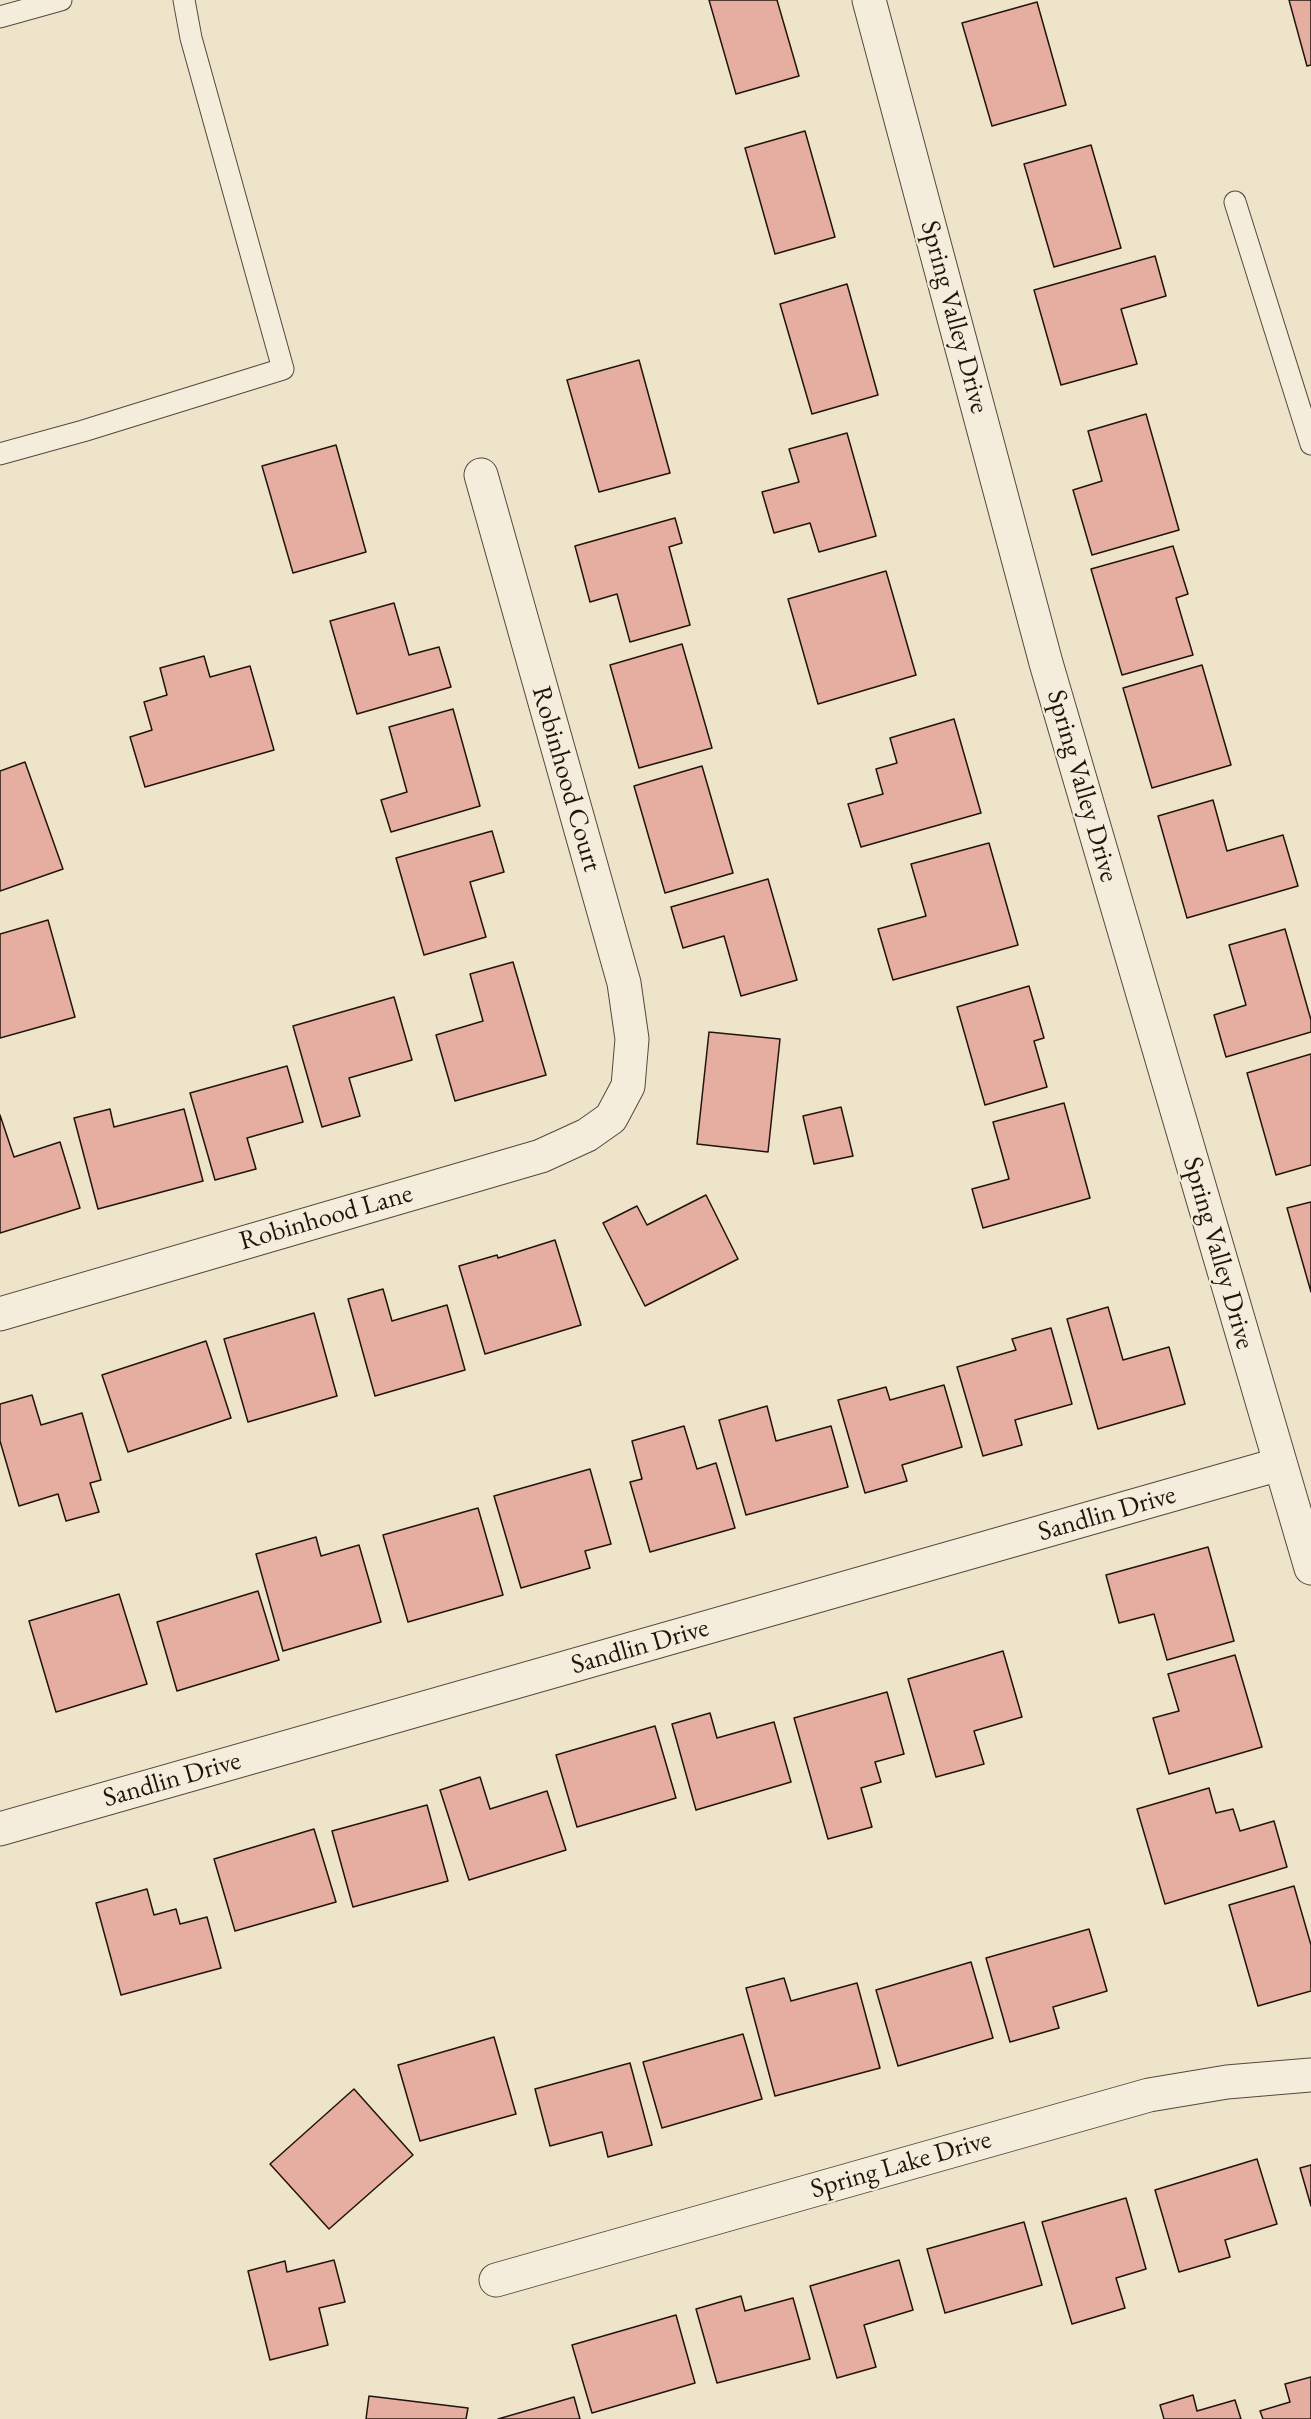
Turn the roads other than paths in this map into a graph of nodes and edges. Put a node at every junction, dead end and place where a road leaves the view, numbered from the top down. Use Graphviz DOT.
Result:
graph roads {
  1 [pos="61,0"];
  2 [pos="184,0"];
  3 [pos="869,0"];
  4 [pos="0,17"];
  5 [pos="1235,202"];
  6 [pos="1311,444"];
  7 [pos="0,454"];
  8 [pos="481,475"];
  9 [pos="628,1086"];
  10 [pos="0,1314"];
  11 [pos="1280,1464"];
  12 [pos="1311,1568"];
  13 [pos="0,1829"];
  14 [pos="1311,2075"];
  15 [pos="496,2280"];
  1 -- 4 [label="lane"];
  2 -- 7 [label="lane"];
  3 -- 11 [label="street, Spring Valley Drive"];
  5 -- 6 [label="lane"];
  8 -- 9 [label="street, Robinhood Court"];
  9 -- 10 [label="street, Robinhood Lane"];
  11 -- 12 [label="street, Spring Valley Drive"];
  11 -- 13 [label="street, Sandlin Drive"];
  14 -- 15 [label="street, Spring Lake Drive"];
}
